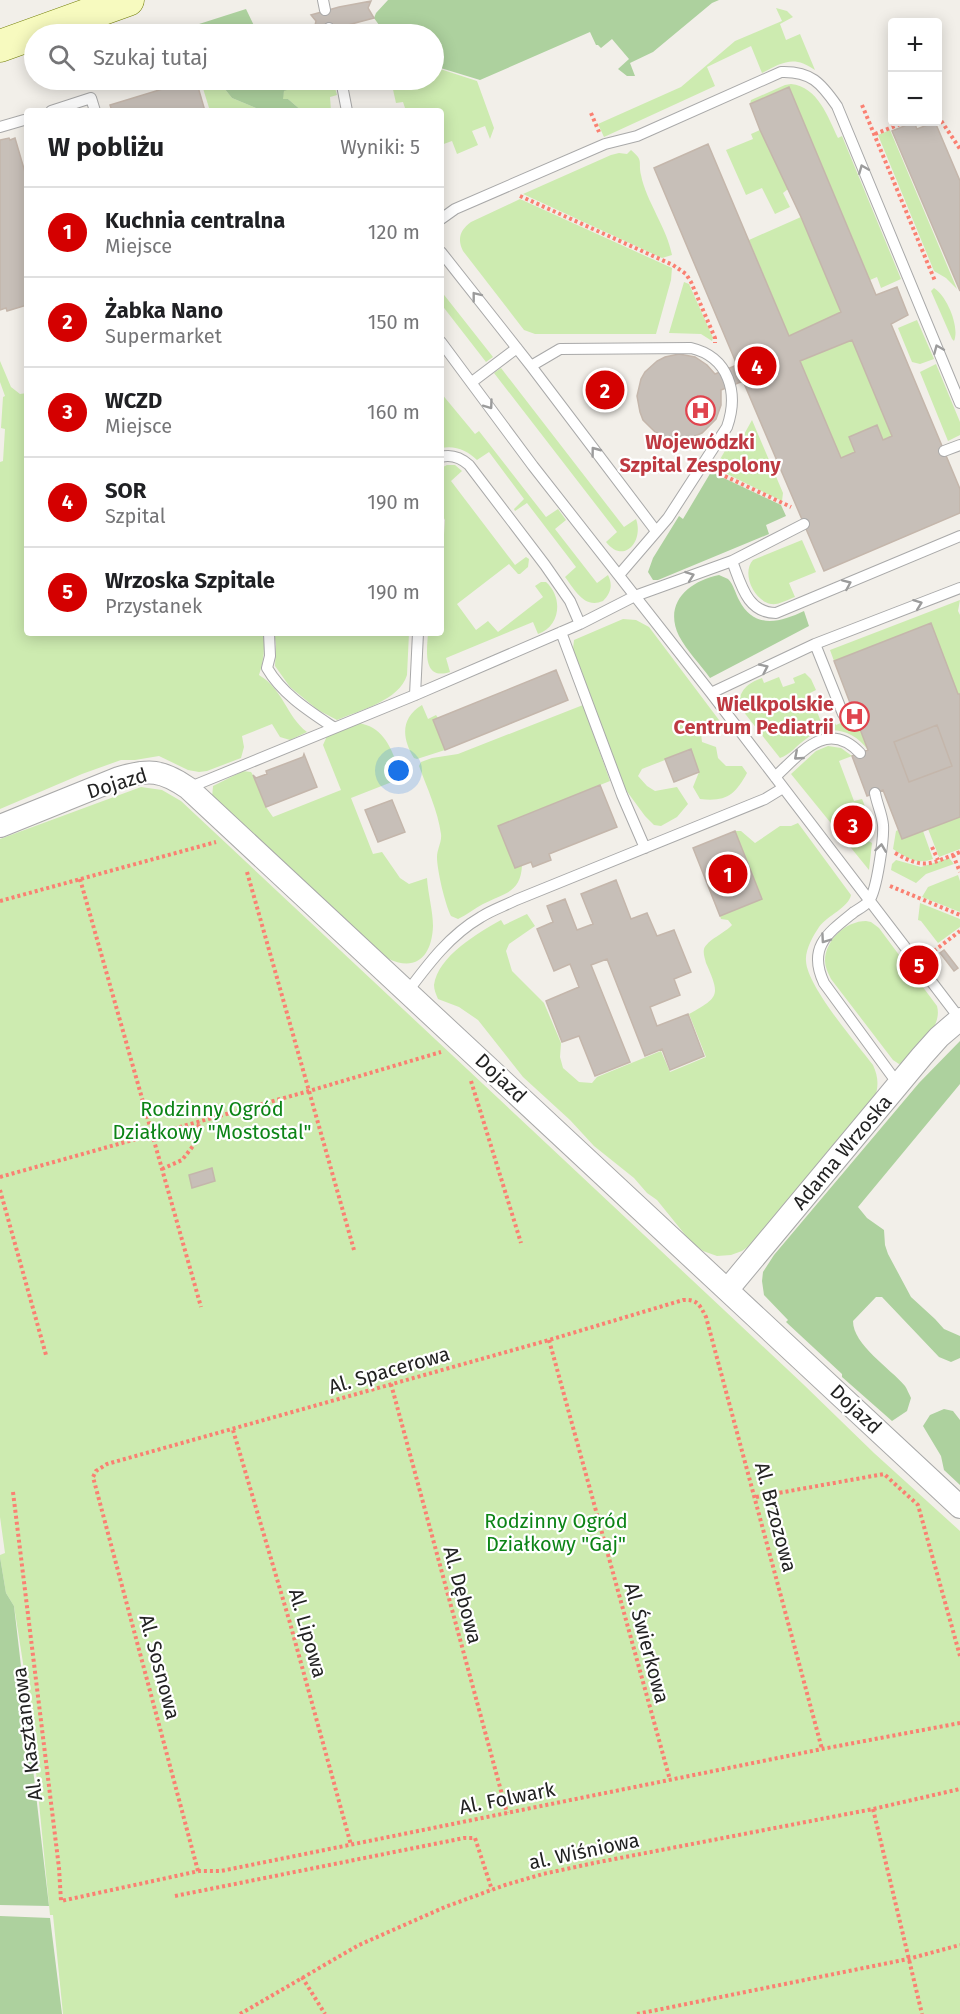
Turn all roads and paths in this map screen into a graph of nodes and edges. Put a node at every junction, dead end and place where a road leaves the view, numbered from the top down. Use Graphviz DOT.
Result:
graph roads {
  1 [pos="128,0"];
  2 [pos="61,24"];
  3 [pos="24,37"];
  4 [pos="0,46"];
  5 [pos="342,90"];
  6 [pos="862,105"];
  7 [pos="60,108"];
  8 [pos="94,108"];
  9 [pos="346,108"];
  10 [pos="591,113"];
  11 [pos="942,122"];
  12 [pos="24,123"];
  13 [pos="895,126"];
  14 [pos="0,127"];
  15 [pos="875,134"];
  16 [pos="602,138"];
  17 [pos="960,149"];
  18 [pos="519,195"];
  19 [pos="444,217"];
  20 [pos="444,256"];
  21 [pos="935,281"];
  22 [pos="715,345"];
  23 [pos="444,346"];
  24 [pos="517,348"];
  25 [pos="531,366"];
  26 [pos="472,382"];
  27 [pos="960,403"];
  28 [pos="960,445"];
  29 [pos="944,451"];
  30 [pos="444,457"];
  31 [pos="710,469"];
  32 [pos="792,507"];
  33 [pos="804,524"];
  34 [pos="656,531"];
  35 [pos="960,536"];
  36 [pos="732,561"];
  37 [pos="619,575"];
  38 [pos="960,588"];
  39 [pos="635,596"];
  40 [pos="580,624"];
  41 [pos="561,632"];
  42 [pos="269,636"];
  43 [pos="418,636"];
  44 [pos="815,644"];
  45 [pos="711,693"];
  46 [pos="415,695"];
  47 [pos="843,714"];
  48 [pos="333,727"];
  49 [pos="860,753"];
  50 [pos="775,777"];
  51 [pos="188,788"];
  52 [pos="783,788"];
  53 [pos="875,794"];
  54 [pos="0,826"];
  55 [pos="932,847"];
  56 [pos="645,848"];
  57 [pos="224,849"];
  58 [pos="891,852"];
  59 [pos="960,852"];
  60 [pos="953,855"];
  61 [pos="938,860"];
  62 [pos="246,870"];
  63 [pos="960,872"];
  64 [pos="80,879"];
  65 [pos="886,884"];
  66 [pos="0,901"];
  67 [pos="869,901"];
  68 [pos="960,915"];
  69 [pos="960,931"];
  70 [pos="934,951"];
  71 [pos="408,991"];
  72 [pos="960,1019"];
  73 [pos="448,1044"];
  74 [pos="449,1060"];
  75 [pos="465,1076"];
  76 [pos="898,1084"];
  77 [pos="309,1091"];
  78 [pos="199,1121"];
  79 [pos="152,1135"];
  80 [pos="162,1169"];
  81 [pos="0,1177"];
  82 [pos="0,1190"];
  83 [pos="520,1243"];
  84 [pos="354,1250"];
  85 [pos="728,1289"];
  86 [pos="691,1299"];
  87 [pos="201,1307"];
  88 [pos="549,1340"];
  89 [pos="46,1354"];
  90 [pos="391,1384"];
  91 [pos="233,1430"];
  92 [pos="96,1471"];
  93 [pos="13,1492"];
  94 [pos="756,1497"];
  95 [pos="960,1507"];
  96 [pos="960,1656"];
  97 [pos="960,1723"];
  98 [pos="822,1749"];
  99 [pos="670,1780"];
  100 [pos="960,1789"];
  101 [pos="873,1809"];
  102 [pos="507,1813"];
  103 [pos="351,1845"];
  104 [pos="198,1871"];
  105 [pos="492,1890"];
  106 [pos="175,1896"];
  107 [pos="61,1901"];
  108 [pos="960,1945"];
  109 [pos="908,1959"];
  110 [pos="302,1977"];
  111 [pos="240,2014"];
  112 [pos="326,2014"];
  113 [pos="637,2014"];
  114 [pos="922,2014"];
  1 -- 2 [label="street"];
  3 -- 4 [label="street"];
  5 -- 9 [label="lane"];
  6 -- 15 [label="path"];
  7 -- 8 [label="lane"];
  10 -- 16 [label="path"];
  11 -- 17 [label="path"];
  12 -- 14 [label="lane"];
  13 -- 15 [label="path"];
  15 -- 21 [label="path"];
  18 -- 22 [label="path"];
  27 -- 19 [label="lane, one-way"];
  24 -- 20 [label="lane, one-way"];
  23 -- 26 [label="lane"];
  24 -- 25 [label="lane"];
  24 -- 26 [label="lane"];
  34 -- 25 [label="lane, one-way"];
  25 -- 34 [label="lane"];
  26 -- 37 [label="lane, one-way"];
  28 -- 29 [label="lane"];
  30 -- 40 [label="lane"];
  31 -- 32 [label="path"];
  33 -- 36 [label="lane"];
  34 -- 37 [label="lane"];
  36 -- 35 [label="lane, one-way"];
  39 -- 36 [label="lane, one-way"];
  37 -- 39 [label="lane"];
  44 -- 38 [label="lane, one-way"];
  39 -- 40 [label="lane"];
  39 -- 45 [label="lane"];
  40 -- 41 [label="lane"];
  41 -- 46 [label="lane"];
  41 -- 56 [label="lane"];
  42 -- 48 [label="lane"];
  43 -- 46 [label="lane"];
  45 -- 44 [label="lane, one-way"];
  44 -- 47 [label="lane"];
  45 -- 50 [label="lane"];
  46 -- 48 [label="lane"];
  48 -- 51 [label="lane"];
  49 -- 50 [label="lane, one-way"];
  50 -- 52 [label="lane"];
  51 -- 54 [label="street, Dojazd"];
  51 -- 71 [label="street, Dojazd"];
  52 -- 56 [label="lane"];
  52 -- 67 [label="lane"];
  67 -- 53 [label="lane, one-way"];
  55 -- 61 [label="path"];
  56 -- 71 [label="lane"];
  57 -- 64 [label="path"];
  58 -- 61 [label="path"];
  59 -- 60 [label="path"];
  60 -- 61 [label="path"];
  60 -- 63 [label="path"];
  62 -- 77 [label="path"];
  64 -- 66 [label="path"];
  64 -- 79 [label="path"];
  65 -- 68 [label="path"];
  67 -- 72 [label="lane"];
  67 -- 76 [label="lane, one-way"];
  69 -- 70 [label="path"];
  71 -- 73 [label="street, Dojazd"];
  72 -- 76 [label="street, Adama Wrzoska"];
  73 -- 74 [label="path"];
  73 -- 77 [label="path"];
  73 -- 85 [label="street, Dojazd"];
  75 -- 83 [label="path"];
  76 -- 85 [label="street, Adama Wrzoska"];
  77 -- 78 [label="path"];
  77 -- 84 [label="path"];
  78 -- 79 [label="path"];
  78 -- 80 [label="path"];
  79 -- 80 [label="path"];
  79 -- 81 [label="path"];
  80 -- 87 [label="path"];
  82 -- 89 [label="path"];
  85 -- 95 [label="street, Dojazd"];
  86 -- 88 [label="path, Al. Spacerowa"];
  86 -- 94 [label="path, Al. Brzozowa"];
  88 -- 90 [label="path, Al. Spacerowa"];
  88 -- 99 [label="path, Al. Świerkowa"];
  90 -- 91 [label="path, Al. Spacerowa"];
  90 -- 102 [label="path, Al. Dębowa"];
  91 -- 92 [label="path, Al. Spacerowa"];
  91 -- 103 [label="path, Al. Lipowa"];
  92 -- 104 [label="path, Al. Sosnowa"];
  93 -- 107 [label="path, Al. Kasztanowa"];
  94 -- 96 [label="path"];
  94 -- 98 [label="path, Al. Brzozowa"];
  97 -- 98 [label="path, Al. Folwark"];
  98 -- 99 [label="path, Al. Folwark"];
  99 -- 102 [label="path, Al. Folwark"];
  100 -- 101 [label="path, al. Wiśniowa"];
  101 -- 105 [label="path, al. Wiśniowa"];
  101 -- 109 [label="path"];
  102 -- 103 [label="path, Al. Folwark"];
  103 -- 104 [label="path, Al. Folwark"];
  104 -- 107 [label="path, Al. Folwark"];
  105 -- 106 [label="path"];
  105 -- 110 [label="path, al. Wiśniowa"];
  108 -- 109 [label="path"];
  109 -- 113 [label="path"];
  109 -- 114 [label="path"];
  110 -- 111 [label="path, al. Wiśniowa"];
  110 -- 112 [label="path"];
}
